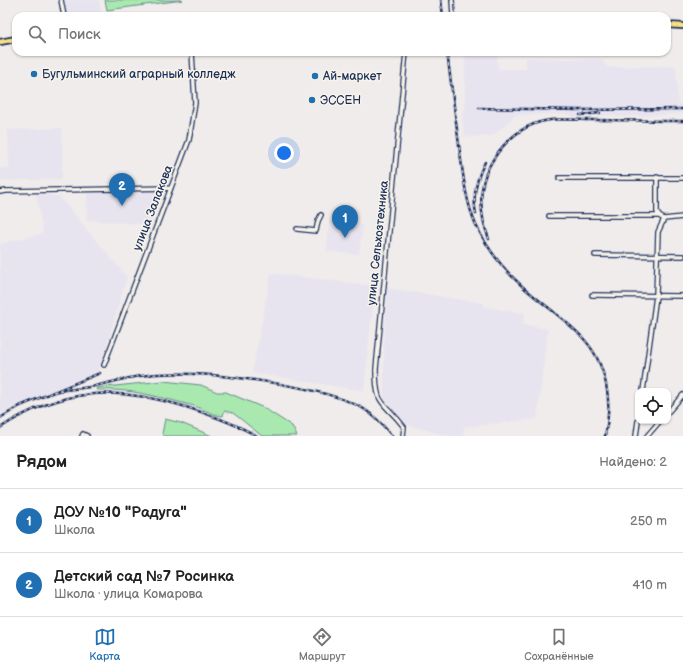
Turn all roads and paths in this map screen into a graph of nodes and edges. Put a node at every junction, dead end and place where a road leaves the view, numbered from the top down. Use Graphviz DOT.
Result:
graph roads {
  1 [pos="61,0"];
  2 [pos="452,0"];
  3 [pos="63,12"];
  4 [pos="453,12"];
  5 [pos="671,26"];
  6 [pos="683,26"];
  7 [pos="12,40"];
  8 [pos="0,42"];
  9 [pos="192,56"];
  10 [pos="406,56"];
  11 [pos="657,177"];
  12 [pos="559,178"];
  13 [pos="683,178"];
  14 [pos="171,188"];
  15 [pos="0,192"];
  16 [pos="321,215"];
  17 [pos="549,216"];
  18 [pos="659,216"];
  19 [pos="683,217"];
  20 [pos="664,219"];
  21 [pos="297,229"];
  22 [pos="595,255"];
  23 [pos="658,256"];
  24 [pos="683,256"];
  25 [pos="592,295"];
  26 [pos="656,296"];
  27 [pos="683,296"];
  28 [pos="104,365"];
  29 [pos="643,388"];
  30 [pos="683,395"];
  31 [pos="671,409"];
  32 [pos="638,424"];
  33 [pos="657,424"];
  34 [pos="82,435"];
  35 [pos="87,436"];
  36 [pos="403,436"];
  37 [pos="636,436"];
  38 [pos="647,436"];
  1 -- 3 [label="street"];
  2 -- 4 [label="street"];
  5 -- 6 [label="main road"];
  7 -- 8 [label="main road"];
  9 -- 14 [label="street, улица Залакова"];
  10 -- 36 [label="street, улица Сельхозтехника"];
  11 -- 12 [label="street"];
  11 -- 13 [label="street"];
  11 -- 18 [label="street"];
  14 -- 15 [label="street"];
  14 -- 28 [label="street, улица Залакова"];
  16 -- 21 [label="street"];
  17 -- 18 [label="street"];
  18 -- 20 [label="street"];
  19 -- 20 [label="street"];
  20 -- 23 [label="street"];
  22 -- 23 [label="street"];
  23 -- 24 [label="street"];
  23 -- 26 [label="street"];
  25 -- 26 [label="street"];
  26 -- 27 [label="street"];
  26 -- 29 [label="street"];
  30 -- 31 [label="street"];
  32 -- 37 [label="street"];
  33 -- 38 [label="street"];
  34 -- 35 [label="street"];
}
